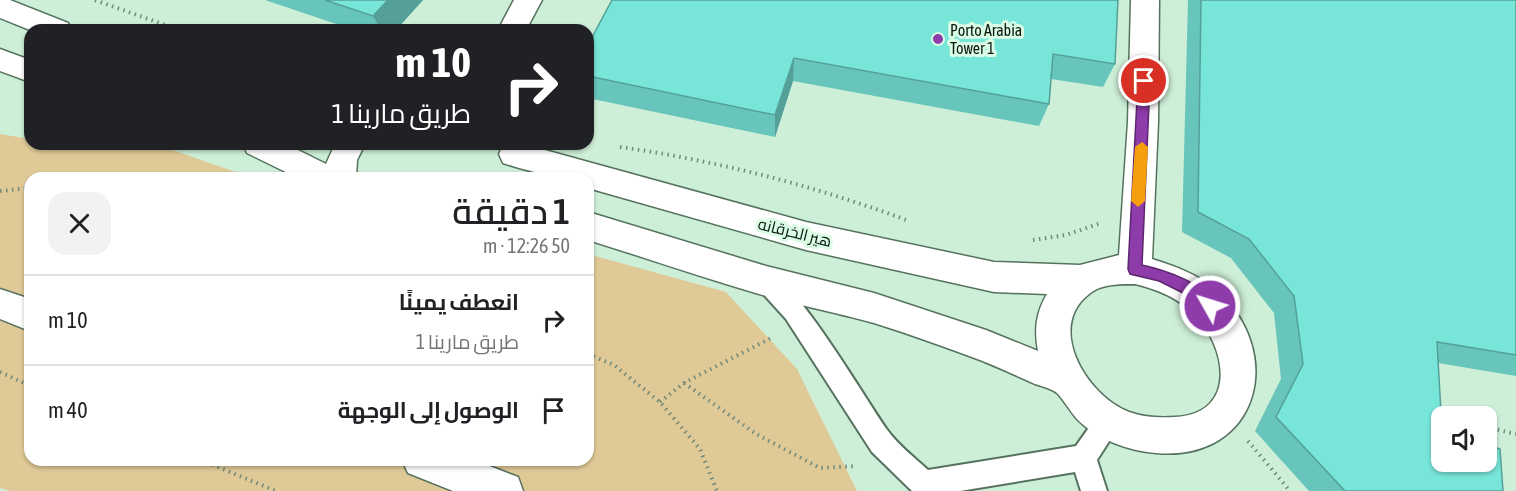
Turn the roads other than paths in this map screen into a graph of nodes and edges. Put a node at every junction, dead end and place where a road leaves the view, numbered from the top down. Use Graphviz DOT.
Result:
graph roads {
  1 [pos="528,0"];
  2 [pos="1145,0"];
  3 [pos="0,7"];
  4 [pos="43,24"];
  5 [pos="515,24"];
  6 [pos="0,60"];
  7 [pos="24,69"];
  8 [pos="270,150"];
  9 [pos="347,150"];
  10 [pos="512,159"];
  11 [pos="314,172"];
  12 [pos="341,172"];
  13 [pos="562,172"];
  14 [pos="594,180"];
  15 [pos="594,228"];
  16 [pos="1135,269"];
  17 [pos="1082,280"];
  18 [pos="766,281"];
  19 [pos="0,304"];
  20 [pos="24,313"];
  21 [pos="1065,379"];
  22 [pos="1108,421"];
  23 [pos="1083,458"];
  24 [pos="437,466"];
  25 [pos="927,487"];
  26 [pos="1088,489"];
  27 [pos="504,491"];
  1 -- 5 [label="street"];
  2 -- 16 [label="street"];
  3 -- 4 [label="street"];
  6 -- 7 [label="street"];
  8 -- 11 [label="street"];
  9 -- 12 [label="street"];
  10 -- 13 [label="street, هير الخرقانه"];
  14 -- 17 [label="street, هير الخرقانه"];
  15 -- 18 [label="street"];
  16 -- 17 [label="street"];
  16 -- 22 [label="street"];
  17 -- 21 [label="street"];
  18 -- 21 [label="street"];
  18 -- 25 [label="lane"];
  19 -- 20 [label="street"];
  21 -- 22 [label="street"];
  22 -- 23 [label="lane"];
  23 -- 25 [label="lane"];
  23 -- 26 [label="lane"];
  24 -- 27 [label="street"];
}
